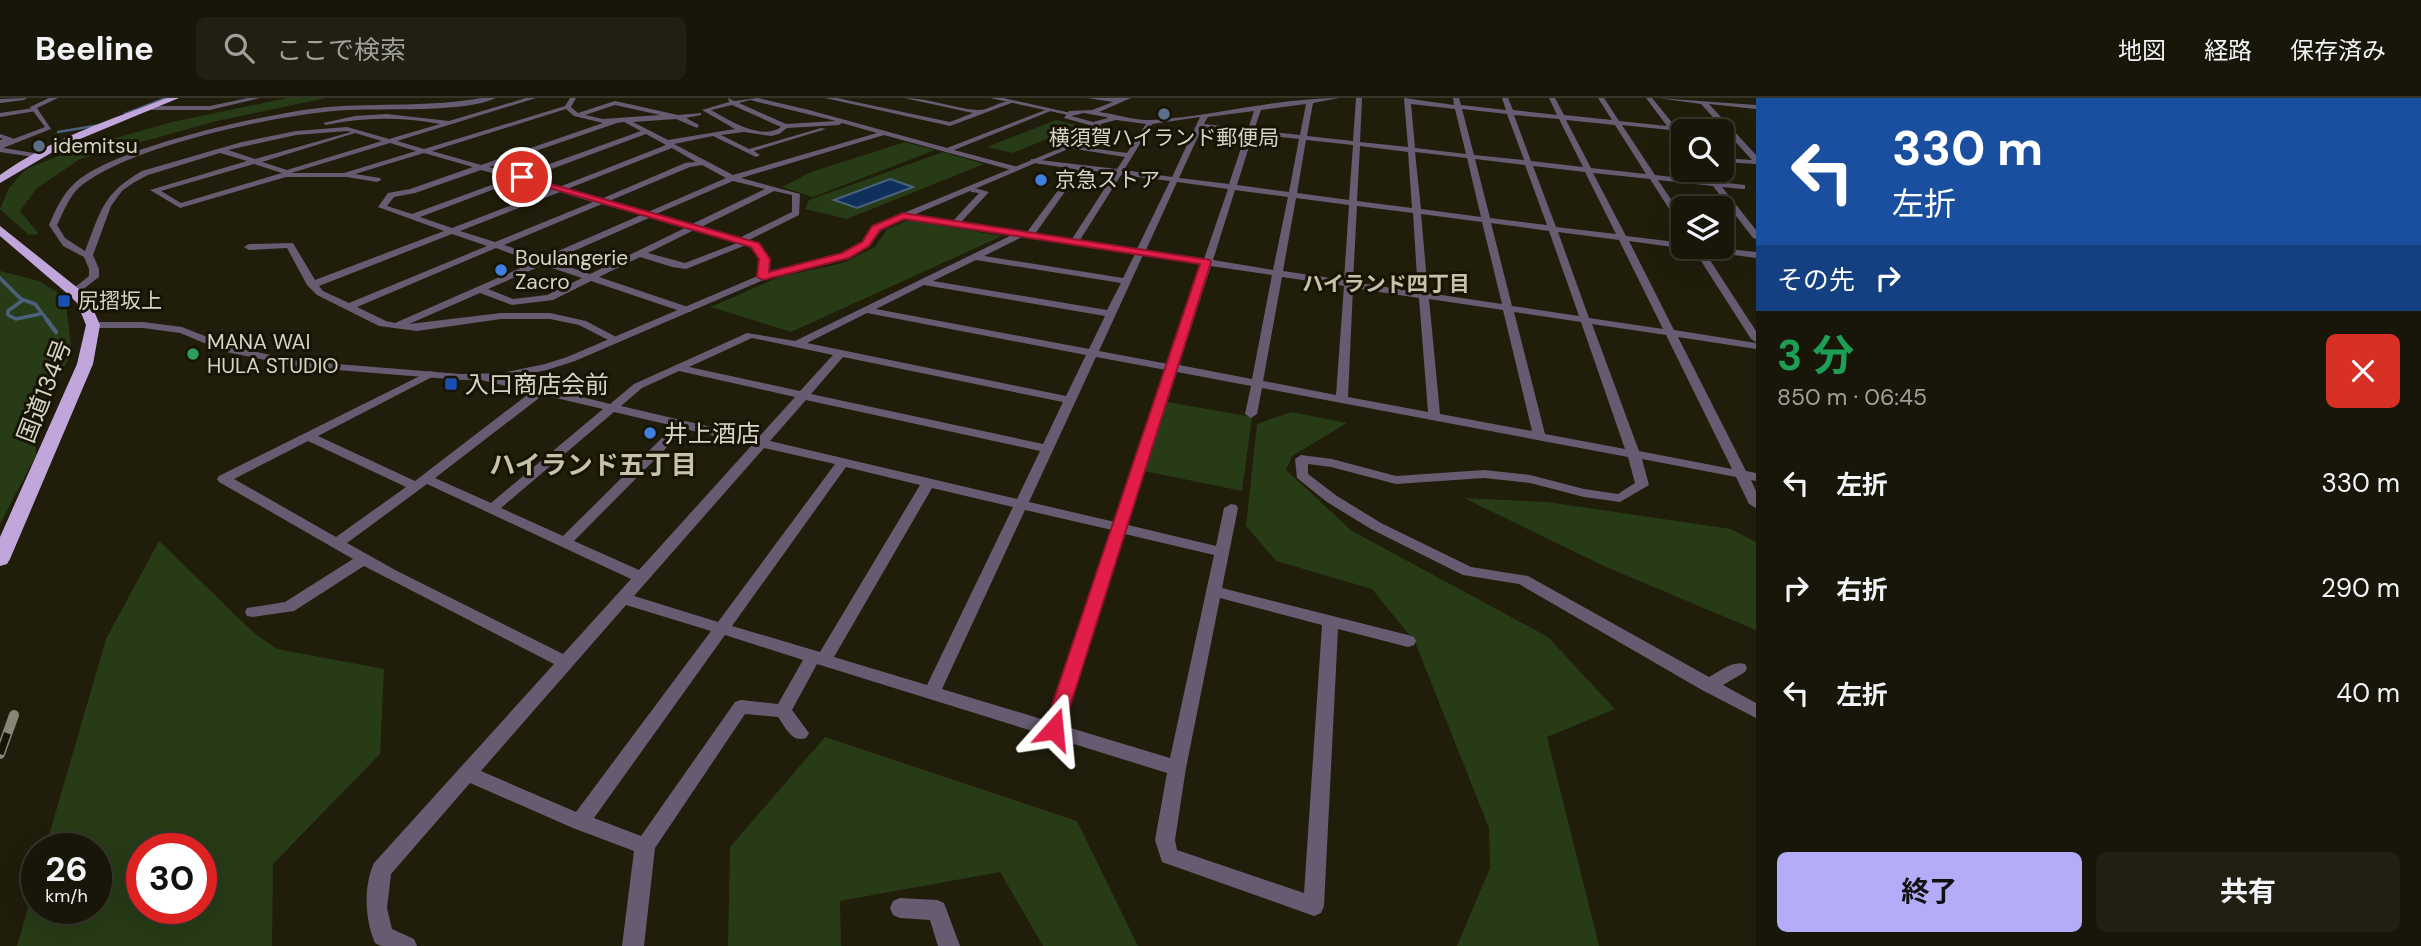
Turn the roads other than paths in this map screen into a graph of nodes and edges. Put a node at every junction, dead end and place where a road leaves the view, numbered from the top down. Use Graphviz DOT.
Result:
graph roads {
  1 [pos="23,98"];
  2 [pos="55,98"];
  3 [pos="175,98"];
  4 [pos="257,98"];
  5 [pos="493,98"];
  6 [pos="533,98"];
  7 [pos="573,98"];
  8 [pos="828,98"];
  9 [pos="878,98"];
  10 [pos="907,98"];
  11 [pos="993,98"];
  12 [pos="1090,98"];
  13 [pos="1102,98"];
  14 [pos="1336,98"];
  15 [pos="1359,98"];
  16 [pos="1505,98"];
  17 [pos="1552,98"];
  18 [pos="1601,98"];
  19 [pos="1649,98"];
  20 [pos="1661,98"];
  21 [pos="1125,99"];
  22 [pos="1407,100"];
  23 [pos="0,101"];
  24 [pos="732,101"];
  25 [pos="1044,101"];
  26 [pos="1011,102"];
  27 [pos="1310,102"];
  28 [pos="1703,102"];
  29 [pos="1457,103"];
  30 [pos="860,105"];
  31 [pos="567,107"];
  32 [pos="1033,107"];
  33 [pos="1755,107"];
  34 [pos="152,108"];
  35 [pos="1258,108"];
  36 [pos="34,110"];
  37 [pos="1051,110"];
  38 [pos="1094,112"];
  39 [pos="1510,112"];
  40 [pos="982,113"];
  41 [pos="1068,113"];
  42 [pos="699,114"];
  43 [pos="0,115"];
  44 [pos="577,116"];
  45 [pos="678,117"];
  46 [pos="1114,118"];
  47 [pos="1562,118"];
  48 [pos="1718,119"];
  49 [pos="620,120"];
  50 [pos="1203,120"];
  51 [pos="1150,122"];
  52 [pos="449,123"];
  53 [pos="849,123"];
  54 [pos="1618,123"];
  55 [pos="950,124"];
  56 [pos="1098,124"];
  57 [pos="697,126"];
  58 [pos="785,126"];
  59 [pos="1671,127"];
  60 [pos="739,128"];
  61 [pos="1671,128"];
  62 [pos="308,130"];
  63 [pos="360,131"];
  64 [pos="929,131"];
  65 [pos="1251,131"];
  66 [pos="645,132"];
  67 [pos="886,132"];
  68 [pos="716,135"];
  69 [pos="918,135"];
  70 [pos="0,136"];
  71 [pos="867,137"];
  72 [pos="1303,137"];
  73 [pos="1734,137"];
  74 [pos="908,139"];
  75 [pos="393,140"];
  76 [pos="1356,143"];
  77 [pos="888,144"];
  78 [pos="669,145"];
  79 [pos="0,147"];
  80 [pos="1067,147"];
  81 [pos="1411,149"];
  82 [pos="1746,149"];
  83 [pos="426,150"];
  84 [pos="947,150"];
  85 [pos="1756,150"];
  86 [pos="223,151"];
  87 [pos="748,151"];
  88 [pos="1129,155"];
  89 [pos="37,156"];
  90 [pos="1471,156"];
  91 [pos="1734,160"];
  92 [pos="1034,161"];
  93 [pos="1756,161"];
  94 [pos="254,162"];
  95 [pos="701,163"];
  96 [pos="1528,163"];
  97 [pos="777,165"];
  98 [pos="483,166"];
  99 [pos="1079,167"];
  100 [pos="1015,169"];
  101 [pos="1588,169"];
  102 [pos="1119,172"];
  103 [pos="287,173"];
  104 [pos="345,175"];
  105 [pos="522,177"];
  106 [pos="1652,177"];
  107 [pos="732,178"];
  108 [pos="0,180"];
  109 [pos="377,180"];
  110 [pos="1174,180"];
  111 [pos="1716,184"];
  112 [pos="1233,187"];
  113 [pos="1742,187"];
  114 [pos="562,188"];
  115 [pos="771,190"];
  116 [pos="974,190"];
  117 [pos="1292,195"];
  118 [pos="604,201"];
  119 [pos="1353,203"];
  120 [pos="1671,206"];
  121 [pos="1417,211"];
  122 [pos="650,214"];
  123 [pos="903,216"];
  124 [pos="412,217"];
  125 [pos="1486,220"];
  126 [pos="955,224"];
  127 [pos="696,227"];
  128 [pos="1552,229"];
  129 [pos="0,230"];
  130 [pos="452,231"];
  131 [pos="1025,234"];
  132 [pos="1756,236"];
  133 [pos="1622,238"];
  134 [pos="744,241"];
  135 [pos="1075,242"];
  136 [pos="1671,244"];
  137 [pos="497,245"];
  138 [pos="249,247"];
  139 [pos="1140,252"];
  140 [pos="1734,252"];
  141 [pos="641,254"];
  142 [pos="88,255"];
  143 [pos="1756,255"];
  144 [pos="975,257"];
  145 [pos="1705,259"];
  146 [pos="543,261"];
  147 [pos="1206,262"];
  148 [pos="1277,273"];
  149 [pos="763,277"];
  150 [pos="592,278"];
  151 [pos="1126,281"];
  152 [pos="922,282"];
  153 [pos="1349,284"];
  154 [pos="312,285"];
  155 [pos="480,289"];
  156 [pos="74,292"];
  157 [pos="1424,295"];
  158 [pos="348,307"];
  159 [pos="1508,308"];
  160 [pos="687,310"];
  161 [pos="864,310"];
  162 [pos="1111,314"];
  163 [pos="1585,320"];
  164 [pos="93,325"];
  165 [pos="396,326"];
  166 [pos="1670,332"];
  167 [pos="1756,339"];
  168 [pos="614,340"];
  169 [pos="797,344"];
  170 [pos="1756,346"];
  171 [pos="1093,352"];
  172 [pos="841,353"];
  173 [pos="679,368"];
  174 [pos="1172,368"];
  175 [pos="429,374"];
  176 [pos="481,377"];
  177 [pos="1256,383"];
  178 [pos="542,390"];
  179 [pos="803,395"];
  180 [pos="1342,399"];
  181 [pos="1071,400"];
  182 [pos="611,407"];
  183 [pos="1251,414"];
  184 [pos="1434,417"];
  185 [pos="683,425"];
  186 [pos="308,436"];
  187 [pos="1539,436"];
  188 [pos="761,443"];
  189 [pos="1047,449"];
  190 [pos="1633,454"];
  191 [pos="843,462"];
  192 [pos="1740,474"];
  193 [pos="1756,477"];
  194 [pos="928,482"];
  195 [pos="421,483"];
  196 [pos="1756,504"];
  197 [pos="1021,505"];
  198 [pos="1231,508"];
  199 [pos="492,509"];
  200 [pos="1119,528"];
  201 [pos="565,542"];
  202 [pos="337,543"];
  203 [pos="1223,552"];
  204 [pos="0,559"];
  205 [pos="364,559"];
  206 [pos="641,577"];
  207 [pos="1215,592"];
  208 [pos="622,598"];
  209 [pos="253,611"];
  210 [pos="1330,621"];
  211 [pos="720,628"];
  212 [pos="1408,641"];
  213 [pos="819,657"];
  214 [pos="565,662"];
  215 [pos="1739,668"];
  216 [pos="1708,685"];
  217 [pos="932,692"];
  218 [pos="783,711"];
  219 [pos="1756,712"];
  220 [pos="1054,729"];
  221 [pos="800,733"];
  222 [pos="1177,768"];
  223 [pos="466,773"];
  224 [pos="580,822"];
  225 [pos="645,846"];
  226 [pos="900,908"];
  227 [pos="405,946"];
  228 [pos="633,946"];
  229 [pos="949,946"];
  1 -- 23 [label="street"];
  2 -- 36 [label="street"];
  3 -- 34 [label="highway"];
  4 -- 34 [label="street"];
  5 -- 142 [label="street"];
  6 -- 52 [label="street"];
  7 -- 31 [label="street"];
  8 -- 30 [label="street"];
  9 -- 30 [label="street"];
  10 -- 40 [label="street"];
  11 -- 26 [label="street"];
  12 -- 13 [label="street"];
  13 -- 21 [label="street"];
  14 -- 27 [label="street"];
  15 -- 76 [label="street"];
  16 -- 39 [label="street"];
  17 -- 47 [label="street"];
  18 -- 54 [label="street"];
  19 -- 59 [label="street"];
  20 -- 28 [label="street"];
  21 -- 38 [label="street"];
  22 -- 29 [label="street"];
  22 -- 81 [label="street"];
  24 -- 53 [label="street"];
  24 -- 58 [label="street"];
  24 -- 60 [label="street"];
  25 -- 32 [label="street"];
  26 -- 32 [label="street"];
  26 -- 40 [label="street"];
  27 -- 35 [label="street"];
  27 -- 72 [label="street"];
  28 -- 33 [label="street"];
  28 -- 48 [label="street"];
  29 -- 39 [label="street"];
  29 -- 90 [label="street"];
  30 -- 55 [label="street"];
  31 -- 44 [label="street"];
  31 -- 83 [label="street"];
  32 -- 37 [label="street"];
  34 -- 89 [label="highway"];
  35 -- 50 [label="street"];
  35 -- 65 [label="street"];
  36 -- 43 [label="street"];
  36 -- 79 [label="street"];
  37 -- 41 [label="street"];
  37 -- 84 [label="street"];
  38 -- 41 [label="street"];
  38 -- 46 [label="street"];
  39 -- 47 [label="street"];
  39 -- 96 [label="street"];
  40 -- 55 [label="street"];
  41 -- 56 [label="street"];
  42 -- 45 [label="street"];
  44 -- 45 [label="street"];
  44 -- 49 [label="street"];
  45 -- 49 [label="street"];
  45 -- 57 [label="street"];
  46 -- 51 [label="street"];
  46 -- 56 [label="street"];
  47 -- 54 [label="street"];
  47 -- 101 [label="street"];
  49 -- 66 [label="street"];
  49 -- 98 [label="street"];
  50 -- 51 [label="street"];
  50 -- 65 [label="street"];
  50 -- 110 [label="street"];
  51 -- 88 [label="street"];
  52 -- 62 [label="street"];
  52 -- 75 [label="street"];
  53 -- 58 [label="street"];
  53 -- 67 [label="street"];
  53 -- 87 [label="street"];
  54 -- 61 [label="street"];
  54 -- 106 [label="street"];
  55 -- 64 [label="street"];
  56 -- 80 [label="street"];
  58 -- 68 [label="street"];
  62 -- 63 [label="street"];
  62 -- 86 [label="street"];
  63 -- 75 [label="street"];
  63 -- 94 [label="street"];
  65 -- 72 [label="street"];
  65 -- 112 [label="street"];
  66 -- 78 [label="street"];
  66 -- 105 [label="street"];
  67 -- 71 [label="street"];
  67 -- 74 [label="street"];
  68 -- 78 [label="street"];
  68 -- 87 [label="street"];
  69 -- 74 [label="street"];
  70 -- 79 [label="street"];
  71 -- 77 [label="street"];
  71 -- 97 [label="street"];
  72 -- 76 [label="street"];
  72 -- 117 [label="street"];
  73 -- 82 [label="street"];
  74 -- 84 [label="street"];
  75 -- 83 [label="street"];
  75 -- 103 [label="street"];
  76 -- 81 [label="street"];
  76 -- 119 [label="street"];
  78 -- 95 [label="street"];
  78 -- 114 [label="street"];
  79 -- 89 [label="street"];
  80 -- 88 [label="street"];
  80 -- 92 [label="street"];
  81 -- 90 [label="street"];
  81 -- 121 [label="street"];
  82 -- 85 [label="street"];
  82 -- 93 [label="street"];
  83 -- 98 [label="street"];
  83 -- 104 [label="street"];
  84 -- 100 [label="street"];
  86 -- 94 [label="street"];
  86 -- 142 [label="street"];
  87 -- 97 [label="street"];
  88 -- 102 [label="street"];
  89 -- 108 [label="highway"];
  90 -- 96 [label="street"];
  90 -- 125 [label="street"];
  91 -- 93 [label="street"];
  92 -- 99 [label="street"];
  92 -- 100 [label="street"];
  94 -- 103 [label="street"];
  94 -- 103 [label="street"];
  95 -- 107 [label="street"];
  95 -- 118 [label="street"];
  96 -- 101 [label="street"];
  96 -- 128 [label="street"];
  97 -- 107 [label="street"];
  98 -- 105 [label="street"];
  98 -- 124 [label="street"];
  99 -- 102 [label="street"];
  99 -- 131 [label="street"];
  100 -- 123 [label="street"];
  101 -- 106 [label="street"];
  101 -- 133 [label="street"];
  102 -- 110 [label="street"];
  102 -- 135 [label="street"];
  103 -- 104 [label="street"];
  104 -- 109 [label="street"];
  105 -- 114 [label="street"];
  105 -- 124 [label="street"];
  106 -- 111 [label="street"];
  106 -- 120 [label="street"];
  107 -- 115 [label="street"];
  107 -- 122 [label="street"];
  110 -- 112 [label="street"];
  110 -- 139 [label="street"];
  111 -- 113 [label="street"];
  111 -- 132 [label="street"];
  112 -- 117 [label="street"];
  112 -- 147 [label="street"];
  114 -- 118 [label="street"];
  114 -- 130 [label="street"];
  115 -- 127 [label="street"];
  115 -- 134 [label="street"];
  116 -- 126 [label="street"];
  117 -- 119 [label="street"];
  117 -- 148 [label="street"];
  118 -- 122 [label="street"];
  118 -- 137 [label="street"];
  119 -- 121 [label="street"];
  119 -- 153 [label="street"];
  121 -- 125 [label="street"];
  121 -- 157 [label="street"];
  122 -- 127 [label="street"];
  122 -- 146 [label="street"];
  123 -- 126 [label="street"];
  123 -- 149 [label="street"];
  124 -- 130 [label="street"];
  125 -- 128 [label="street"];
  125 -- 159 [label="street"];
  126 -- 131 [label="street"];
  127 -- 134 [label="street"];
  127 -- 141 [label="street"];
  128 -- 133 [label="street"];
  128 -- 163 [label="street"];
  129 -- 156 [label="highway, 国道134号"];
  130 -- 137 [label="street"];
  130 -- 154 [label="street"];
  131 -- 135 [label="street"];
  131 -- 144 [label="street"];
  133 -- 136 [label="street"];
  133 -- 166 [label="street"];
  134 -- 141 [label="street"];
  134 -- 149 [label="street"];
  135 -- 139 [label="street"];
  137 -- 146 [label="street"];
  137 -- 158 [label="street"];
  138 -- 154 [label="street"];
  139 -- 147 [label="street"];
  139 -- 151 [label="street"];
  140 -- 143 [label="street"];
  141 -- 150 [label="street"];
  142 -- 156 [label="street"];
  144 -- 151 [label="street"];
  144 -- 152 [label="street"];
  145 -- 167 [label="street"];
  146 -- 150 [label="street"];
  146 -- 155 [label="street"];
  147 -- 148 [label="street"];
  147 -- 174 [label="street"];
  148 -- 153 [label="street"];
  148 -- 177 [label="street"];
  149 -- 160 [label="street"];
  150 -- 155 [label="street"];
  150 -- 160 [label="street"];
  151 -- 162 [label="street"];
  152 -- 161 [label="street"];
  152 -- 162 [label="street"];
  153 -- 157 [label="street"];
  153 -- 180 [label="street"];
  154 -- 158 [label="street"];
  155 -- 165 [label="street"];
  156 -- 164 [label="highway, 国道134号"];
  157 -- 159 [label="street"];
  157 -- 184 [label="street"];
  158 -- 165 [label="street"];
  159 -- 163 [label="street"];
  159 -- 187 [label="street"];
  160 -- 168 [label="street"];
  161 -- 169 [label="street"];
  161 -- 171 [label="street"];
  162 -- 171 [label="street"];
  163 -- 166 [label="street"];
  163 -- 190 [label="street"];
  164 -- 175 [label="street"];
  164 -- 204 [label="highway, 国道134号"];
  165 -- 168 [label="street"];
  166 -- 170 [label="street"];
  166 -- 192 [label="street"];
  168 -- 176 [label="street"];
  169 -- 172 [label="street"];
  169 -- 173 [label="street"];
  171 -- 174 [label="street"];
  171 -- 181 [label="street"];
  172 -- 179 [label="street"];
  172 -- 181 [label="street"];
  173 -- 179 [label="street"];
  173 -- 182 [label="street"];
  174 -- 177 [label="street"];
  174 -- 200 [label="street"];
  175 -- 176 [label="street"];
  175 -- 186 [label="street"];
  176 -- 178 [label="street"];
  177 -- 180 [label="street"];
  177 -- 183 [label="street"];
  178 -- 182 [label="street"];
  178 -- 195 [label="street"];
  179 -- 188 [label="street"];
  179 -- 189 [label="street"];
  180 -- 184 [label="street"];
  181 -- 189 [label="street"];
  182 -- 185 [label="street"];
  182 -- 199 [label="street"];
  184 -- 187 [label="street"];
  185 -- 188 [label="street"];
  185 -- 201 [label="street"];
  186 -- 195 [label="street"];
  186 -- 202 [label="street"];
  187 -- 190 [label="street"];
  188 -- 191 [label="street"];
  188 -- 206 [label="street"];
  189 -- 197 [label="street"];
  190 -- 192 [label="street"];
  190 -- 216 [label="street"];
  191 -- 194 [label="street"];
  191 -- 211 [label="street"];
  192 -- 193 [label="street"];
  192 -- 196 [label="street"];
  194 -- 197 [label="street"];
  194 -- 213 [label="street"];
  195 -- 199 [label="street"];
  195 -- 202 [label="street"];
  197 -- 200 [label="street"];
  197 -- 217 [label="street"];
  198 -- 203 [label="street"];
  199 -- 201 [label="street"];
  200 -- 203 [label="street"];
  200 -- 220 [label="street"];
  201 -- 206 [label="street"];
  202 -- 205 [label="street"];
  203 -- 207 [label="street"];
  205 -- 209 [label="street"];
  205 -- 214 [label="street"];
  206 -- 208 [label="street"];
  207 -- 210 [label="street"];
  207 -- 222 [label="street"];
  208 -- 211 [label="street"];
  208 -- 214 [label="street"];
  210 -- 212 [label="street"];
  210 -- 222 [label="street"];
  211 -- 213 [label="street"];
  211 -- 224 [label="street"];
  213 -- 217 [label="street"];
  213 -- 218 [label="street"];
  214 -- 223 [label="street"];
  215 -- 216 [label="street"];
  216 -- 219 [label="street"];
  217 -- 220 [label="street"];
  218 -- 221 [label="street"];
  218 -- 225 [label="street"];
  220 -- 222 [label="street"];
  223 -- 224 [label="street"];
  223 -- 227 [label="street"];
  224 -- 225 [label="street"];
  225 -- 228 [label="street"];
  226 -- 229 [label="street"];
}
